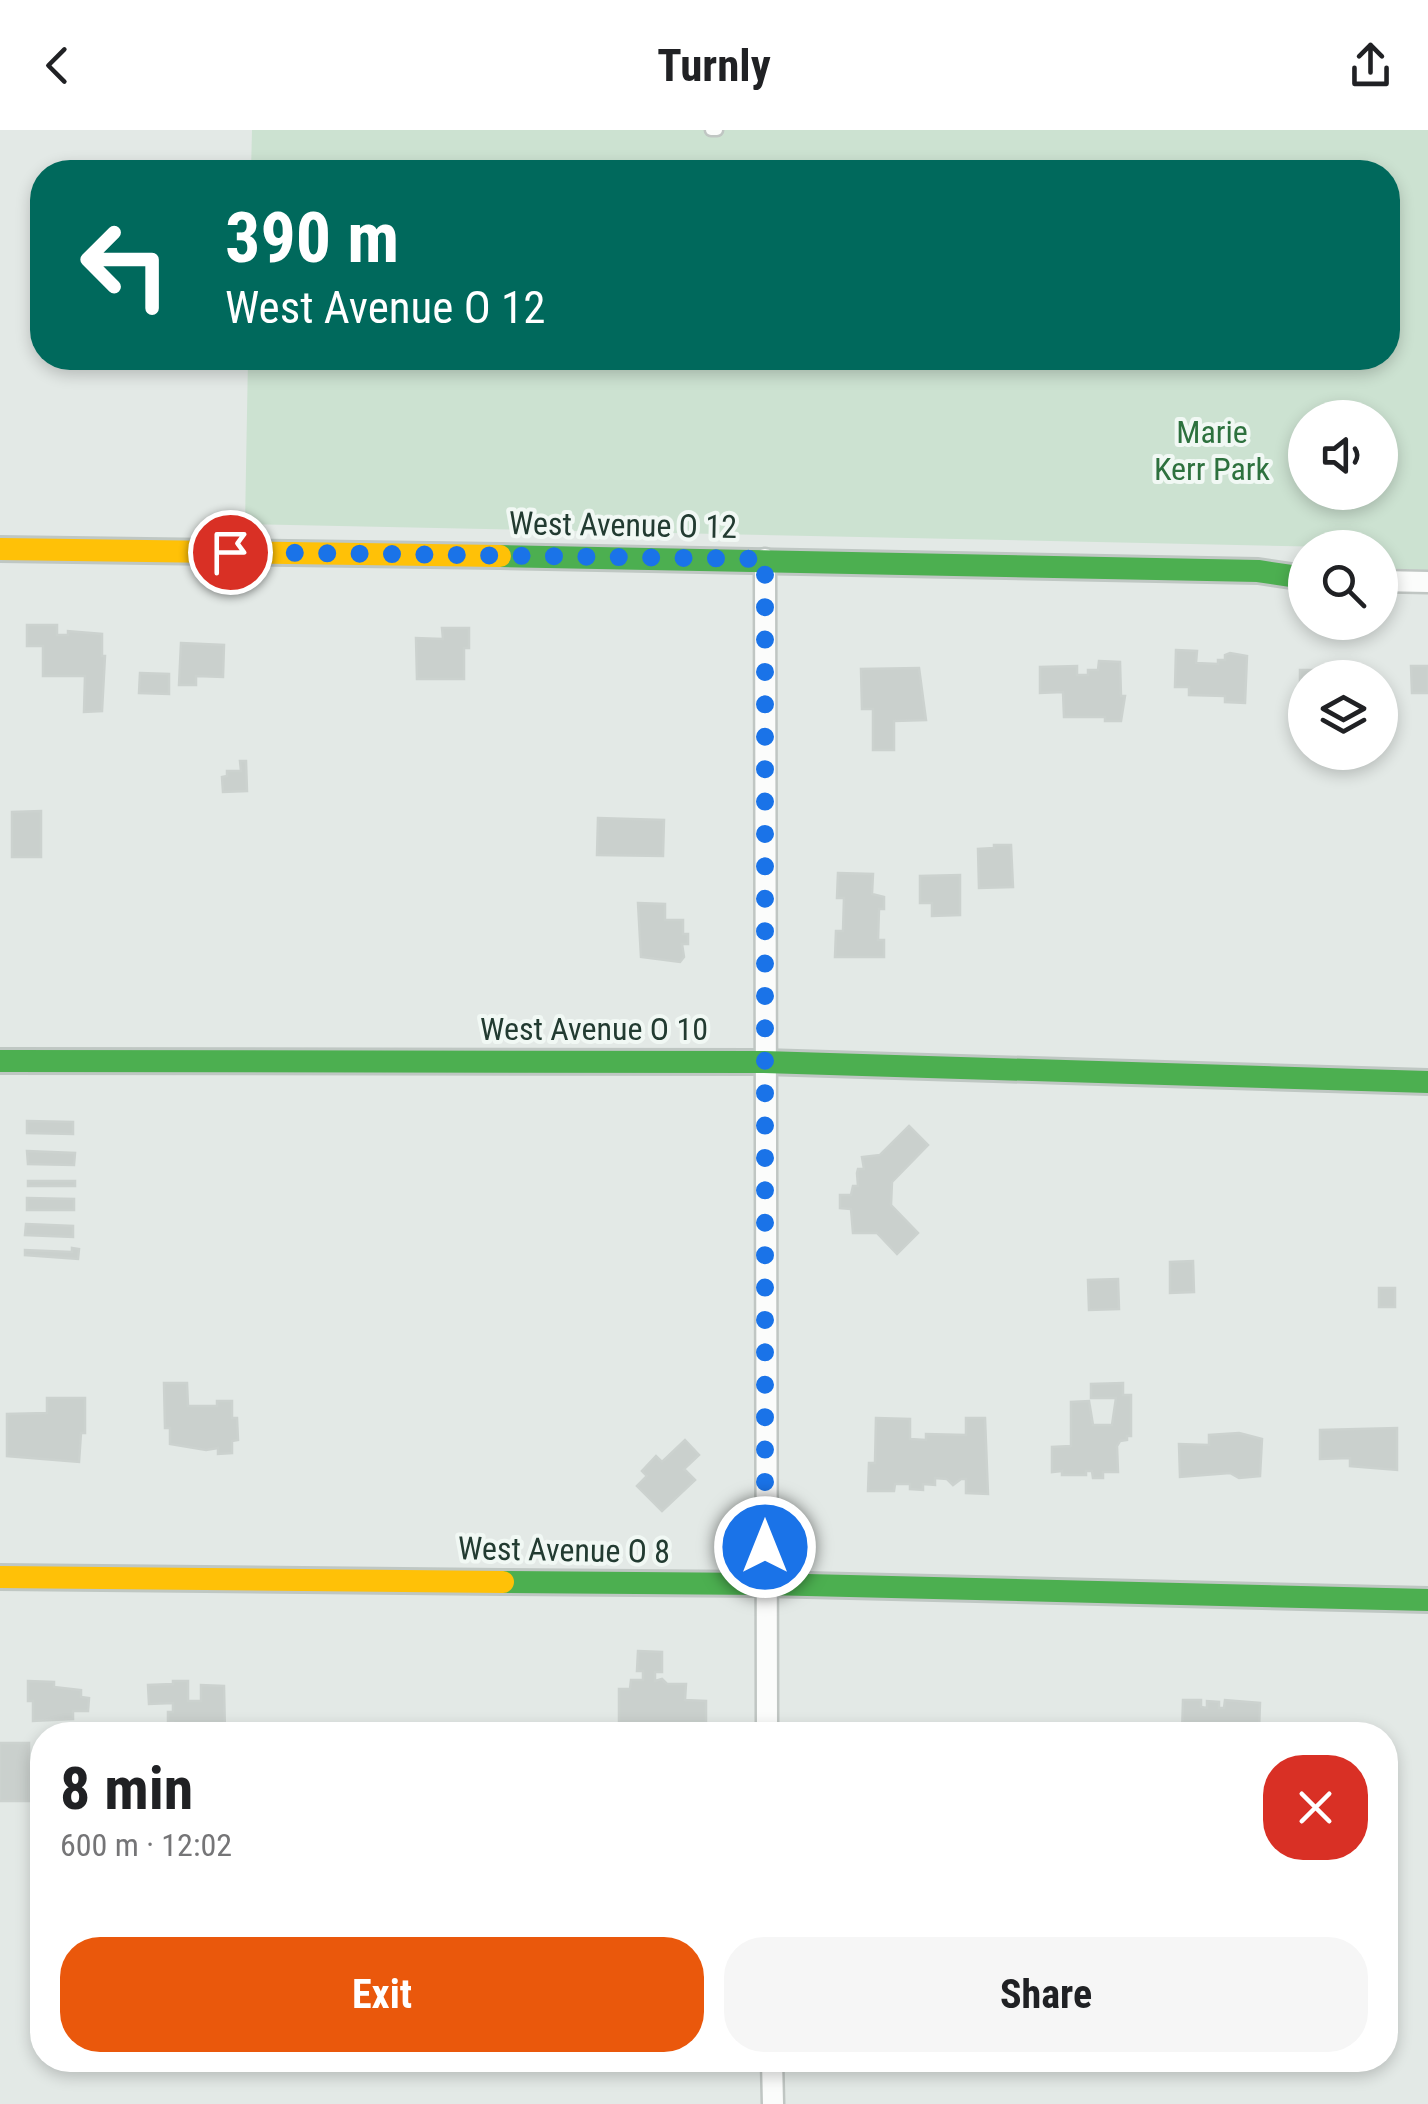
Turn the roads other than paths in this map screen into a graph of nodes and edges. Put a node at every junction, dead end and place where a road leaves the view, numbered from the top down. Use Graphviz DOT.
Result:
graph roads {
  1 [pos="0,549"];
  2 [pos="765,559"];
  3 [pos="1288,575"];
  4 [pos="1398,581"];
  5 [pos="1428,582"];
  6 [pos="0,1061"];
  7 [pos="764,1062"];
  8 [pos="1428,1082"];
  9 [pos="0,1577"];
  10 [pos="765,1584"];
  11 [pos="1428,1600"];
  12 [pos="768,1722"];
  13 [pos="772,2072"];
  14 [pos="773,2104"];
  1 -- 2 [label="street, West Avenue O 12"];
  2 -- 3 [label="street, West Avenue O 12"];
  2 -- 7 [label="street"];
  4 -- 5 [label="street"];
  6 -- 7 [label="street, West Avenue O 10"];
  7 -- 8 [label="street, West Avenue O 10"];
  7 -- 10 [label="street"];
  9 -- 10 [label="street, West Avenue O 8"];
  10 -- 11 [label="street, West Avenue O 8"];
  10 -- 12 [label="street"];
  13 -- 14 [label="street"];
}
